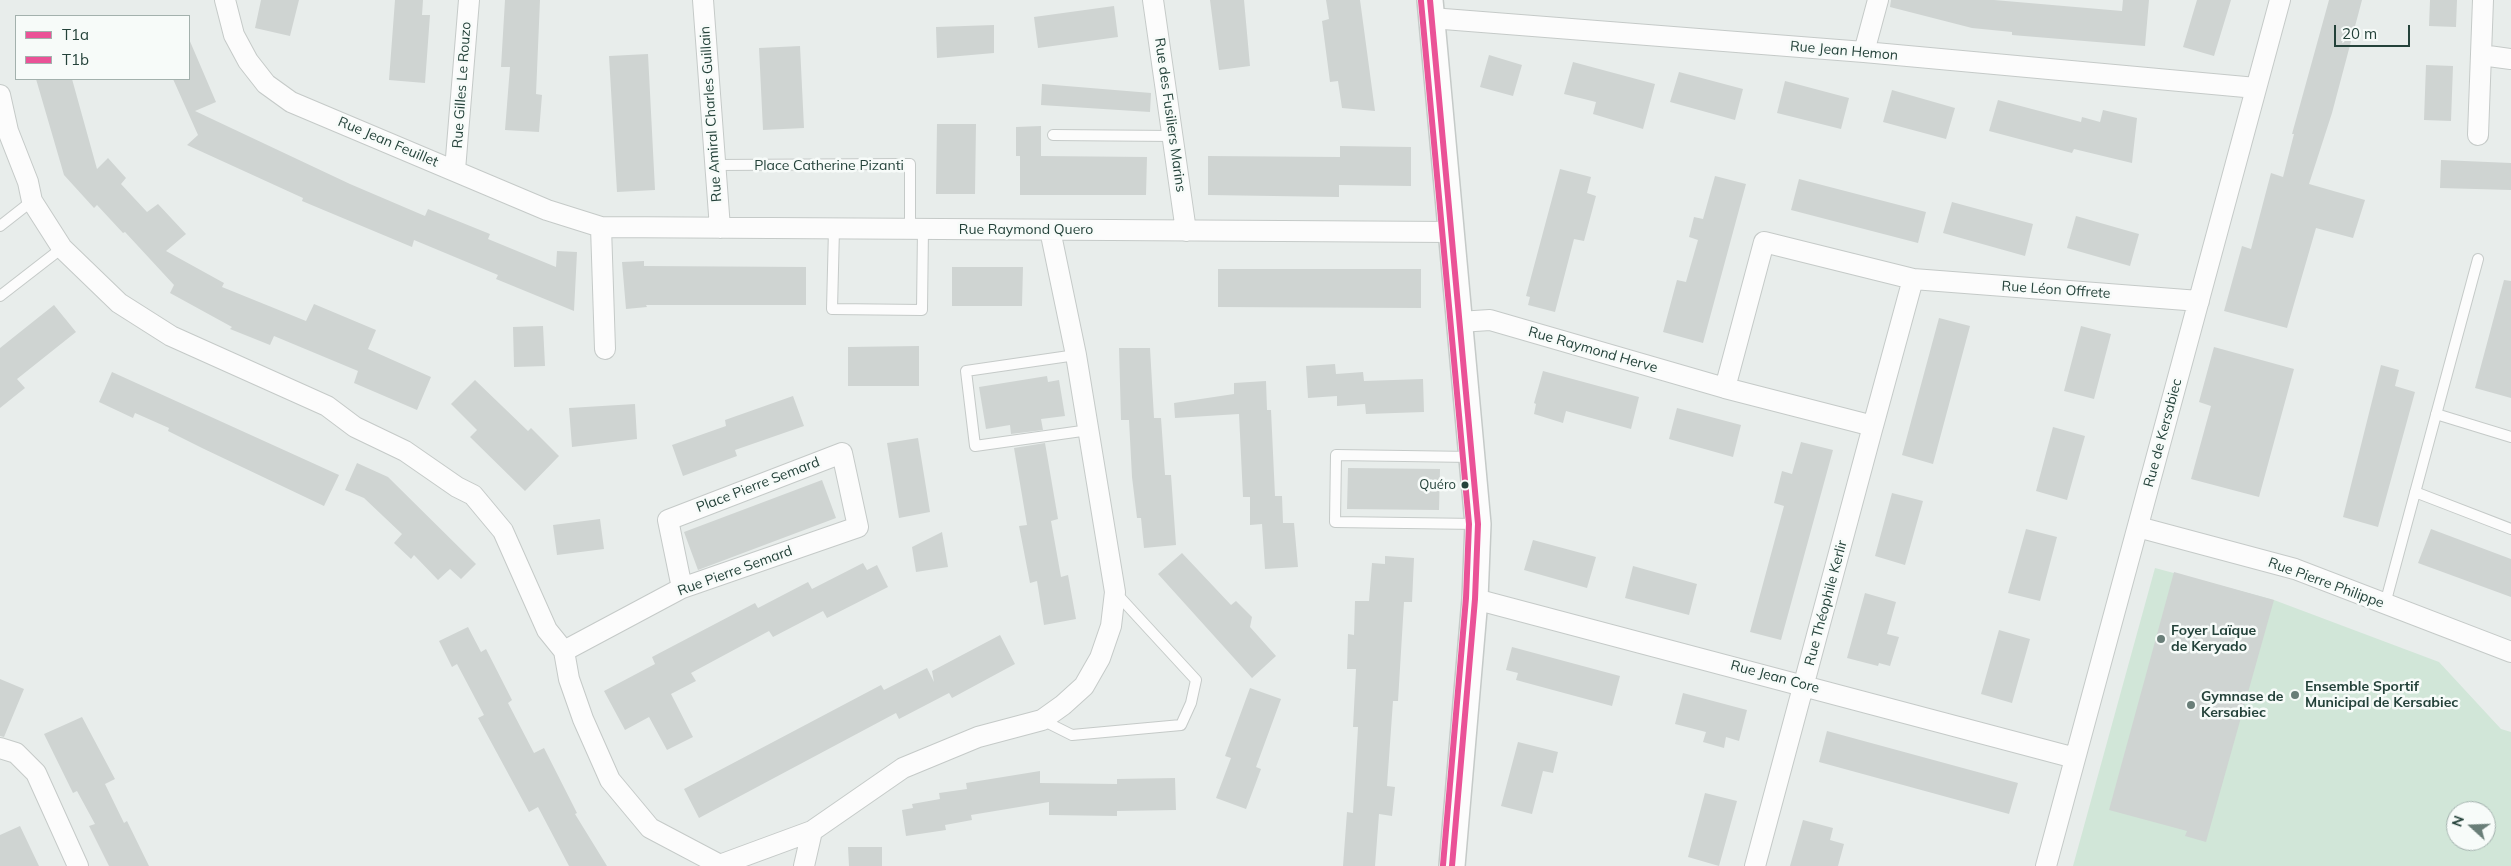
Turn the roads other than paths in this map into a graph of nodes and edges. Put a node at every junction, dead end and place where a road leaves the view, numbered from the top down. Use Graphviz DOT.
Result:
graph roads {
  1 [pos="226,0"];
  2 [pos="469,0"];
  3 [pos="703,0"];
  4 [pos="1153,0"];
  5 [pos="1878,0"];
  6 [pos="2280,0"];
  7 [pos="2483,0"];
  8 [pos="1430,9"];
  9 [pos="1864,52"];
  10 [pos="2481,55"];
  11 [pos="2511,59"];
  12 [pos="2256,88"];
  13 [pos="0,95"];
  14 [pos="1053,135"];
  15 [pos="2478,135"];
  16 [pos="1172,136"];
  17 [pos="715,166"];
  18 [pos="455,170"];
  19 [pos="32,201"];
  20 [pos="0,226"];
  21 [pos="601,228"];
  22 [pos="720,228"];
  23 [pos="834,229"];
  24 [pos="916,229"];
  25 [pos="1050,230"];
  26 [pos="1186,231"];
  27 [pos="1451,232"];
  28 [pos="62,248"];
  29 [pos="2478,259"];
  30 [pos="1913,279"];
  31 [pos="0,296"];
  32 [pos="2199,300"];
  33 [pos="1459,322"];
  34 [pos="605,349"];
  35 [pos="1076,355"];
  36 [pos="1725,388"];
  37 [pos="2436,414"];
  38 [pos="1873,426"];
  39 [pos="1089,430"];
  40 [pos="2511,437"];
  41 [pos="1472,457"];
  42 [pos="2415,492"];
  43 [pos="1478,524"];
  44 [pos="2138,527"];
  45 [pos="858,528"];
  46 [pos="2511,529"];
  47 [pos="682,588"];
  48 [pos="1115,592"];
  49 [pos="1475,599"];
  50 [pos="2385,604"];
  51 [pos="564,651"];
  52 [pos="2511,652"];
  53 [pos="1804,684"];
  54 [pos="1042,720"];
  55 [pos="0,748"];
  56 [pos="2075,758"];
  57 [pos="812,831"];
  58 [pos="719,865"];
  59 [pos="78,866"];
  60 [pos="804,866"];
  61 [pos="1452,866"];
  62 [pos="1755,866"];
  63 [pos="2046,866"];
  1 -- 18 [label="street, Rue Jean Feuillet"];
  2 -- 18 [label="street, Rue Gilles Le Rouzo"];
  3 -- 17 [label="street, Rue Amiral Charles Guillain"];
  4 -- 16 [label="street, Rue des Fusiliers Marins"];
  5 -- 9 [label="street"];
  6 -- 12 [label="street, Rue de Kersabiec"];
  7 -- 10 [label="street"];
  8 -- 9 [label="street, Rue Jean Hemon"];
  8 -- 27 [label="street"];
  9 -- 12 [label="street, Rue Jean Hemon"];
  10 -- 11 [label="street"];
  10 -- 15 [label="street"];
  12 -- 32 [label="street, Rue de Kersabiec"];
  13 -- 19 [label="street"];
  14 -- 16 [label="lane"];
  16 -- 26 [label="street, Rue des Fusiliers Marins"];
  17 -- 22 [label="street, Rue Amiral Charles Guillain"];
  17 -- 24 [label="lane, Place Catherine Pizanti"];
  18 -- 21 [label="street, Rue Jean Feuillet"];
  19 -- 20 [label="lane"];
  19 -- 28 [label="street"];
  21 -- 22 [label="street, Rue Raymond Quero"];
  21 -- 34 [label="street"];
  22 -- 23 [label="street, Rue Raymond Quero"];
  23 -- 24 [label="street, Rue Raymond Quero"];
  23 -- 24 [label="lane"];
  24 -- 25 [label="street, Rue Raymond Quero"];
  25 -- 26 [label="street, Rue Raymond Quero"];
  25 -- 35 [label="street"];
  26 -- 27 [label="street, Rue Raymond Quero"];
  27 -- 33 [label="street"];
  28 -- 31 [label="lane"];
  28 -- 51 [label="street"];
  29 -- 37 [label="lane"];
  30 -- 32 [label="street, Rue Léon Offrete"];
  30 -- 36 [label="street, Rue Léon Offrete"];
  30 -- 38 [label="street, Rue Théophile Kerlir"];
  32 -- 44 [label="street, Rue de Kersabiec"];
  33 -- 36 [label="street, Rue Raymond Herve"];
  33 -- 41 [label="street"];
  35 -- 39 [label="street"];
  35 -- 39 [label="lane"];
  36 -- 38 [label="street, Rue Raymond Herve"];
  37 -- 40 [label="lane"];
  37 -- 42 [label="lane"];
  38 -- 53 [label="street, Rue Théophile Kerlir"];
  39 -- 48 [label="street"];
  41 -- 43 [label="street"];
  41 -- 43 [label="lane"];
  42 -- 46 [label="lane"];
  42 -- 50 [label="lane"];
  43 -- 49 [label="street"];
  44 -- 50 [label="street, Rue Pierre Philippe"];
  44 -- 56 [label="street, Rue de Kersabiec"];
  45 -- 47 [label="street, Rue Pierre Semard"];
  45 -- 47 [label="street, Place Pierre Semard"];
  47 -- 51 [label="street, Rue Pierre Semard"];
  48 -- 54 [label="street"];
  48 -- 54 [label="lane"];
  49 -- 53 [label="street, Rue Jean Core"];
  49 -- 61 [label="street"];
  50 -- 52 [label="street, Rue Pierre Philippe"];
  51 -- 58 [label="street"];
  53 -- 56 [label="street, Rue Jean Core"];
  53 -- 62 [label="street, Rue Théophile Kerlir"];
  54 -- 57 [label="street"];
  55 -- 59 [label="street"];
  56 -- 63 [label="street, Rue de Kersabiec"];
  57 -- 58 [label="street"];
  57 -- 60 [label="street"];
}
